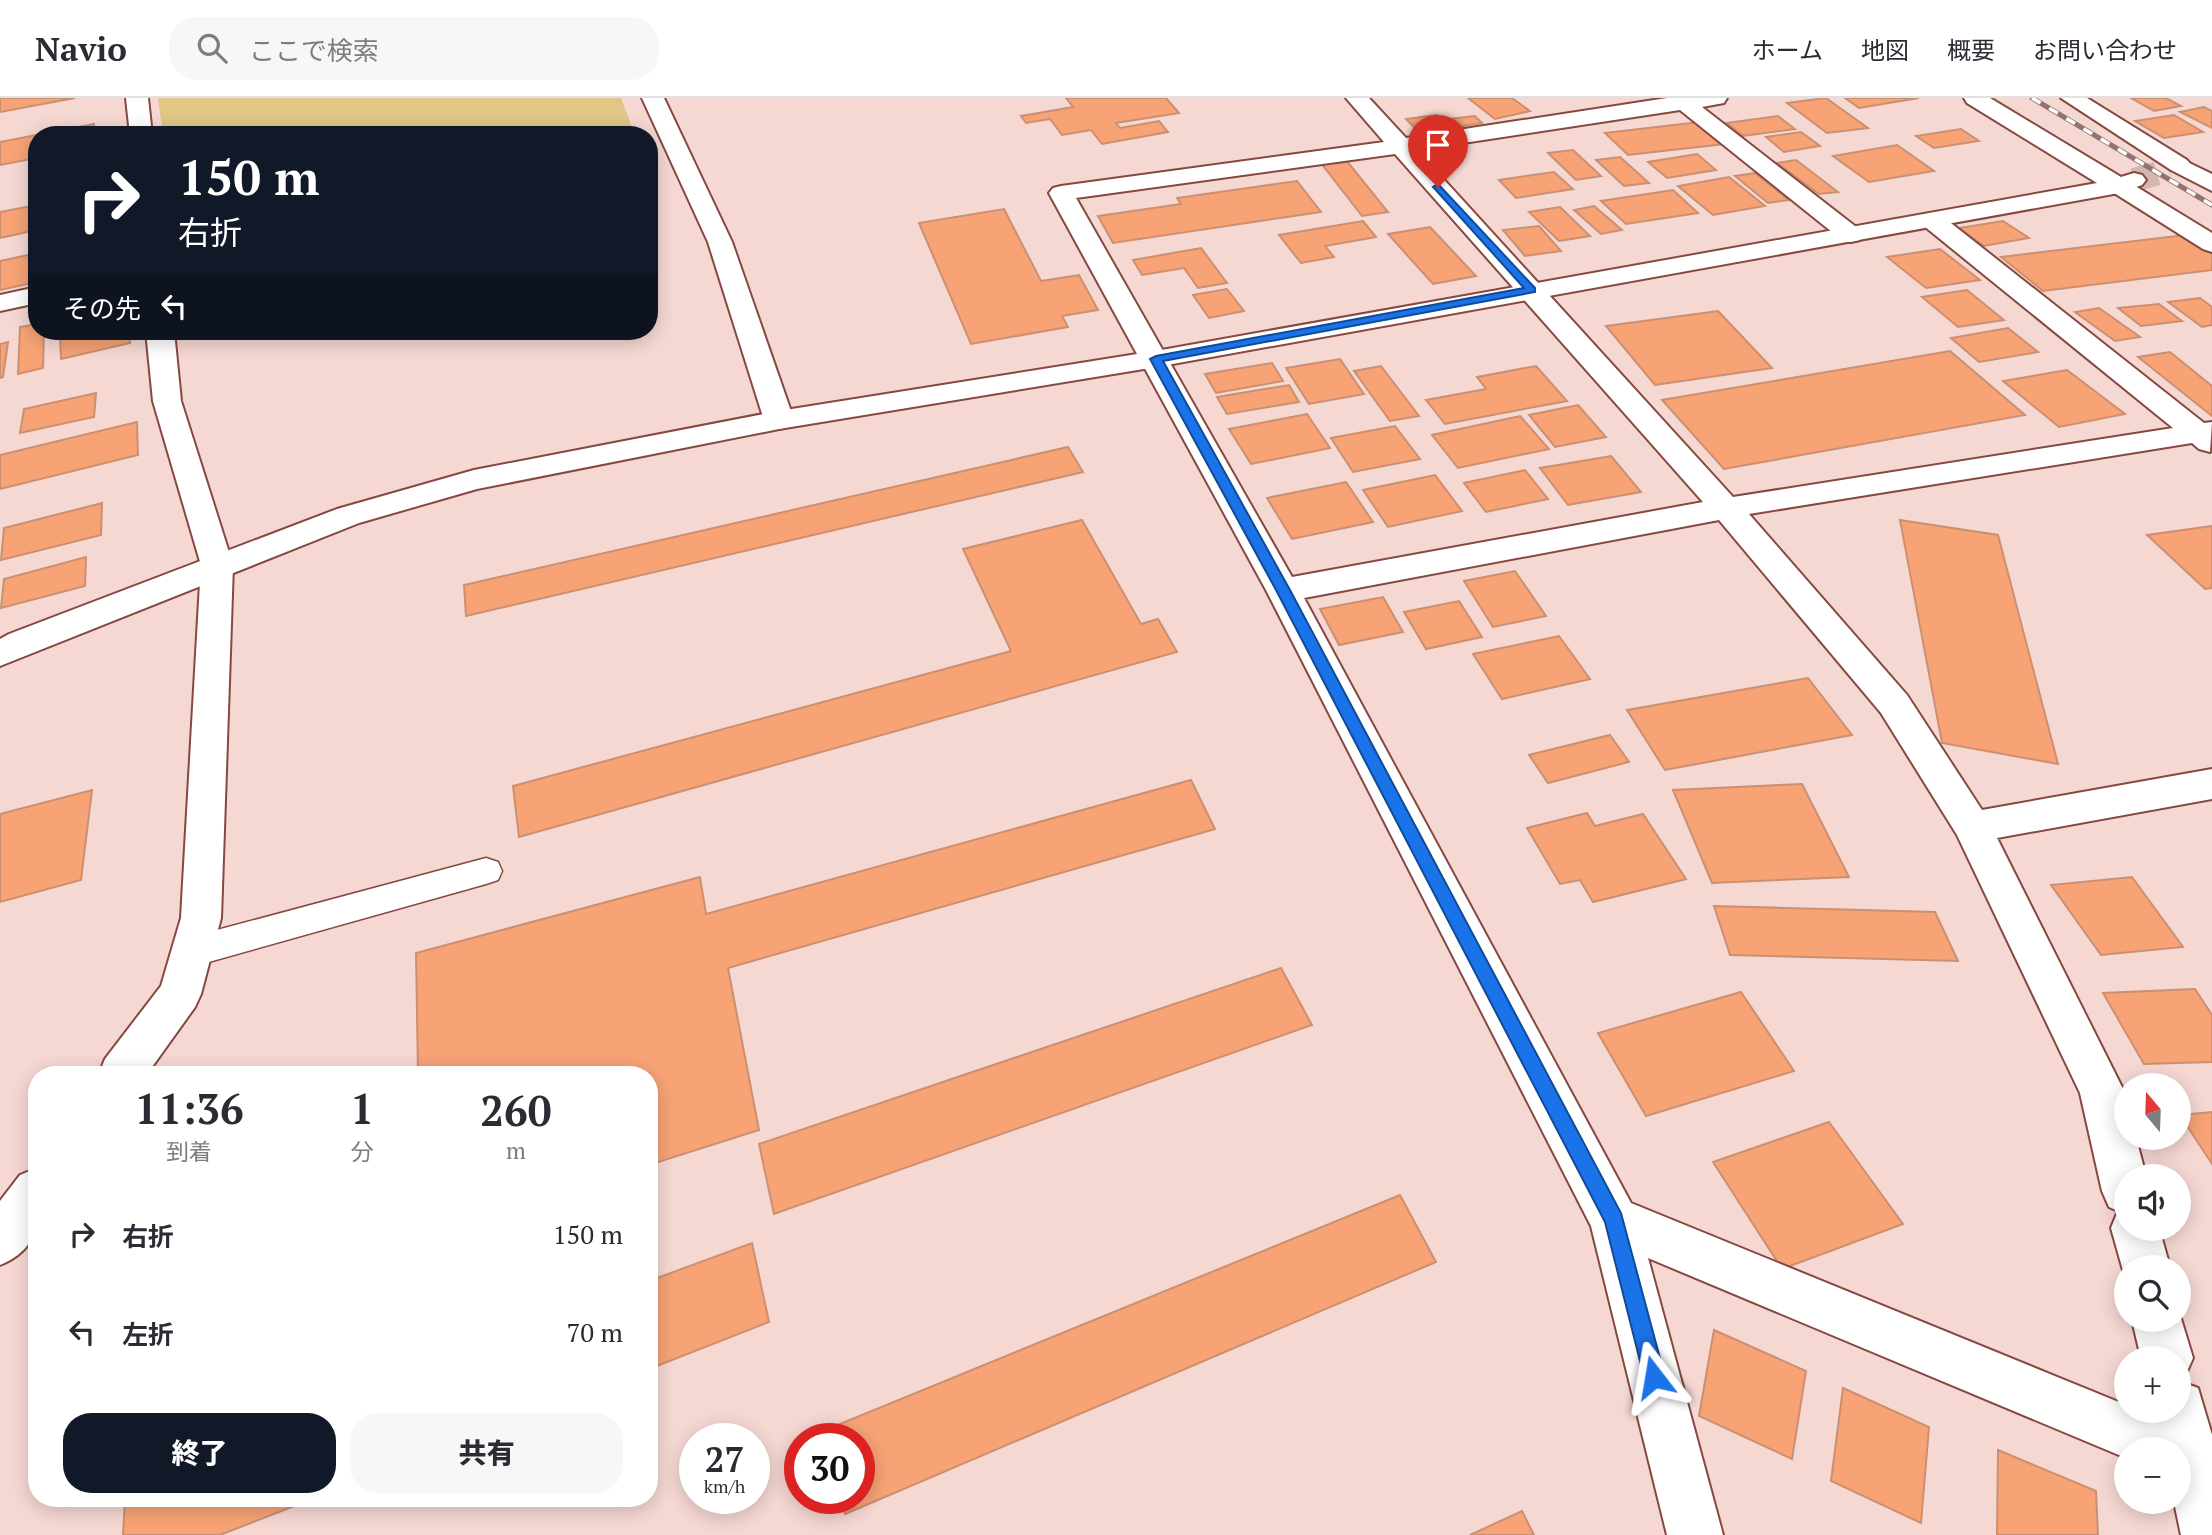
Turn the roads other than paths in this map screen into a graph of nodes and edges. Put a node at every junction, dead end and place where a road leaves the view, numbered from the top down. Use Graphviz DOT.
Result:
graph roads {
  1 [pos="137,98"];
  2 [pos="653,98"];
  3 [pos="1357,98"];
  4 [pos="1716,98"];
  5 [pos="1975,98"];
  6 [pos="2072,98"];
  7 [pos="1682,101"];
  8 [pos="140,126"];
  9 [pos="1401,146"];
  10 [pos="2212,159"];
  11 [pos="2174,168"];
  12 [pos="2126,183"];
  13 [pos="2212,184"];
  14 [pos="1933,221"];
  15 [pos="1851,235"];
  16 [pos="2212,244"];
  17 [pos="1531,290"];
  18 [pos="28,297"];
  19 [pos="0,303"];
  20 [pos="161,340"];
  21 [pos="1156,359"];
  22 [pos="779,420"];
  23 [pos="2207,436"];
  24 [pos="1726,508"];
  25 [pos="217,565"];
  26 [pos="1283,590"];
  27 [pos="0,654"];
  28 [pos="2212,784"];
  29 [pos="1972,827"];
  30 [pos="486,871"];
  31 [pos="191,952"];
  32 [pos="127,1066"];
  33 [pos="2120,1164"];
  34 [pos="28,1203"];
  35 [pos="1614,1220"];
  36 [pos="0,1241"];
  37 [pos="2139,1437"];
  38 [pos="2191,1471"];
  39 [pos="1695,1535"];
  40 [pos="2209,1535"];
  1 -- 8 [label="street"];
  2 -- 22 [label="street"];
  3 -- 9 [label="street"];
  4 -- 7 [label="street"];
  5 -- 12 [label="street"];
  6 -- 11 [label="street"];
  7 -- 9 [label="street"];
  7 -- 15 [label="street"];
  9 -- 17 [label="street"];
  9 -- 21 [label="street"];
  10 -- 11 [label="street"];
  11 -- 13 [label="street"];
  12 -- 14 [label="street"];
  12 -- 16 [label="street"];
  14 -- 15 [label="street"];
  14 -- 23 [label="street"];
  15 -- 17 [label="street"];
  17 -- 21 [label="street"];
  17 -- 24 [label="street"];
  18 -- 19 [label="street"];
  20 -- 25 [label="street"];
  21 -- 22 [label="street"];
  21 -- 26 [label="street"];
  22 -- 25 [label="street"];
  23 -- 24 [label="street"];
  24 -- 26 [label="street"];
  24 -- 29 [label="street"];
  25 -- 27 [label="street"];
  25 -- 31 [label="street"];
  26 -- 35 [label="street"];
  28 -- 29 [label="street"];
  29 -- 33 [label="street"];
  30 -- 31 [label="lane"];
  31 -- 32 [label="street"];
  34 -- 36 [label="street"];
  35 -- 37 [label="street"];
  35 -- 39 [label="street"];
  38 -- 40 [label="street"];
}
